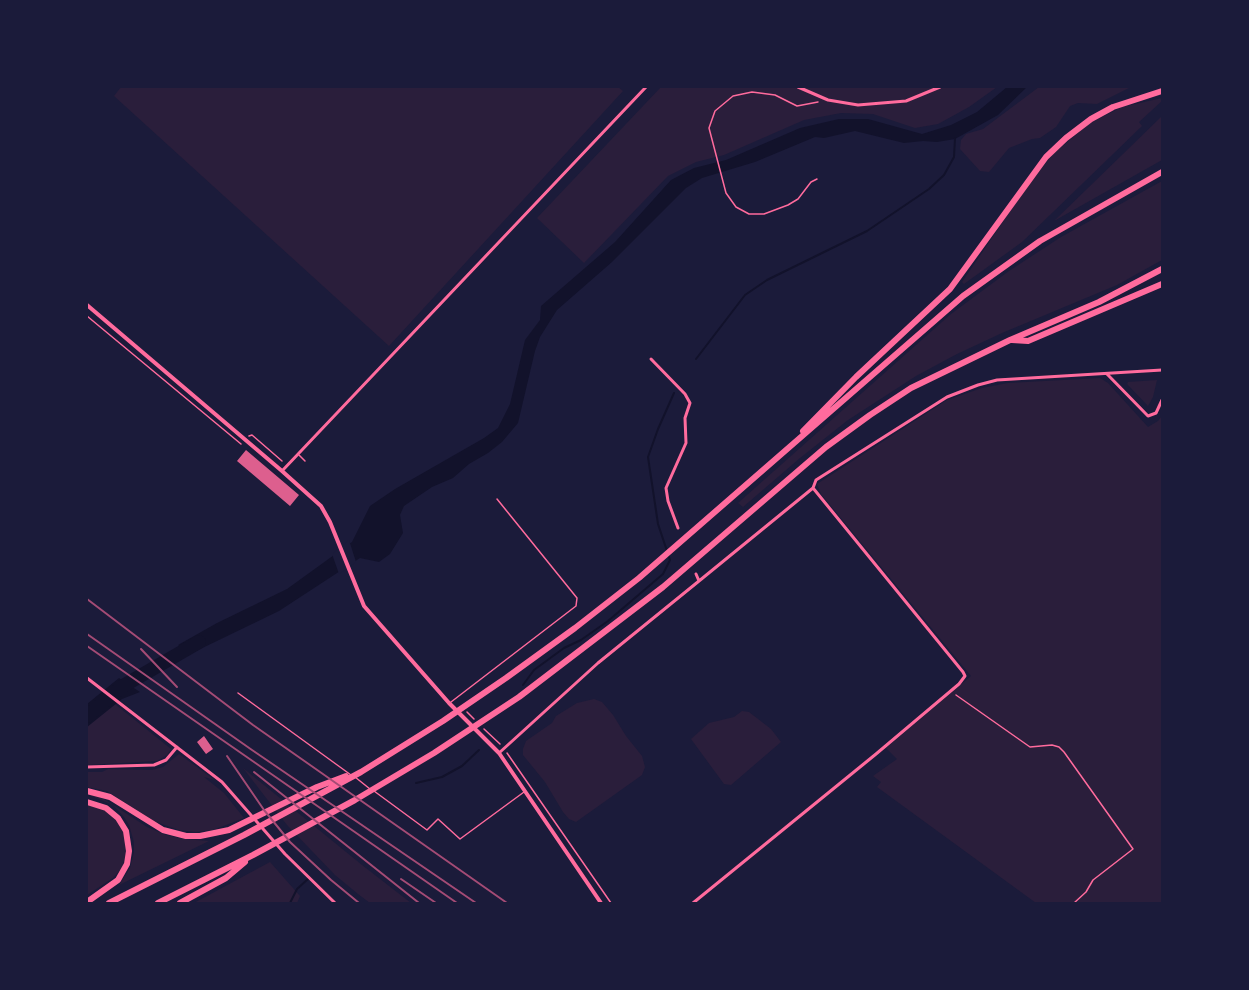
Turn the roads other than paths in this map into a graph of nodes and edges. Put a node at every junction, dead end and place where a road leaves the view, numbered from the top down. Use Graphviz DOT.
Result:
graph roads {
  1 [pos="646,87"];
  2 [pos="798,87"];
  3 [pos="940,87"];
  4 [pos="1162,92"];
  5 [pos="1162,172"];
  6 [pos="1162,269"];
  7 [pos="1162,284"];
  8 [pos="87,306"];
  9 [pos="1010,340"];
  10 [pos="651,359"];
  11 [pos="1162,370"];
  12 [pos="1107,374"];
  13 [pos="1162,400"];
  14 [pos="299,454"];
  15 [pos="305,461"];
  16 [pos="282,471"];
  17 [pos="762,471"];
  18 [pos="813,488"];
  19 [pos="497,500"];
  20 [pos="678,528"];
  21 [pos="696,574"];
  22 [pos="699,581"];
  23 [pos="87,678"];
  24 [pos="237,693"];
  25 [pos="449,703"];
  26 [pos="177,747"];
  27 [pos="499,753"];
  28 [pos="87,767"];
  29 [pos="361,772"];
  30 [pos="87,791"];
  31 [pos="525,792"];
  32 [pos="87,801"];
  33 [pos="254,855"];
  34 [pos="87,902"];
  35 [pos="109,903"];
  36 [pos="158,903"];
  37 [pos="180,903"];
  38 [pos="335,903"];
  39 [pos="601,903"];
  40 [pos="693,903"];
  1 -- 14 [label="street"];
  2 -- 3 [label="street"];
  4 -- 17 [label="highway"];
  5 -- 17 [label="highway"];
  6 -- 9 [label="highway"];
  7 -- 9 [label="highway"];
  8 -- 16 [label="street"];
  9 -- 33 [label="highway"];
  10 -- 20 [label="street"];
  11 -- 12 [label="street"];
  12 -- 13 [label="street"];
  12 -- 18 [label="street"];
  14 -- 15 [label="lane"];
  14 -- 16 [label="street"];
  16 -- 25 [label="street"];
  17 -- 29 [label="highway"];
  18 -- 22 [label="street"];
  18 -- 40 [label="street"];
  19 -- 25 [label="lane"];
  21 -- 22 [label="street"];
  22 -- 27 [label="street"];
  23 -- 26 [label="street"];
  24 -- 31 [label="lane"];
  25 -- 27 [label="street"];
  26 -- 28 [label="street"];
  26 -- 38 [label="street"];
  27 -- 31 [label="street"];
  29 -- 30 [label="highway"];
  29 -- 35 [label="highway"];
  31 -- 39 [label="street"];
  32 -- 34 [label="highway"];
  33 -- 36 [label="highway"];
  33 -- 37 [label="highway"];
}
